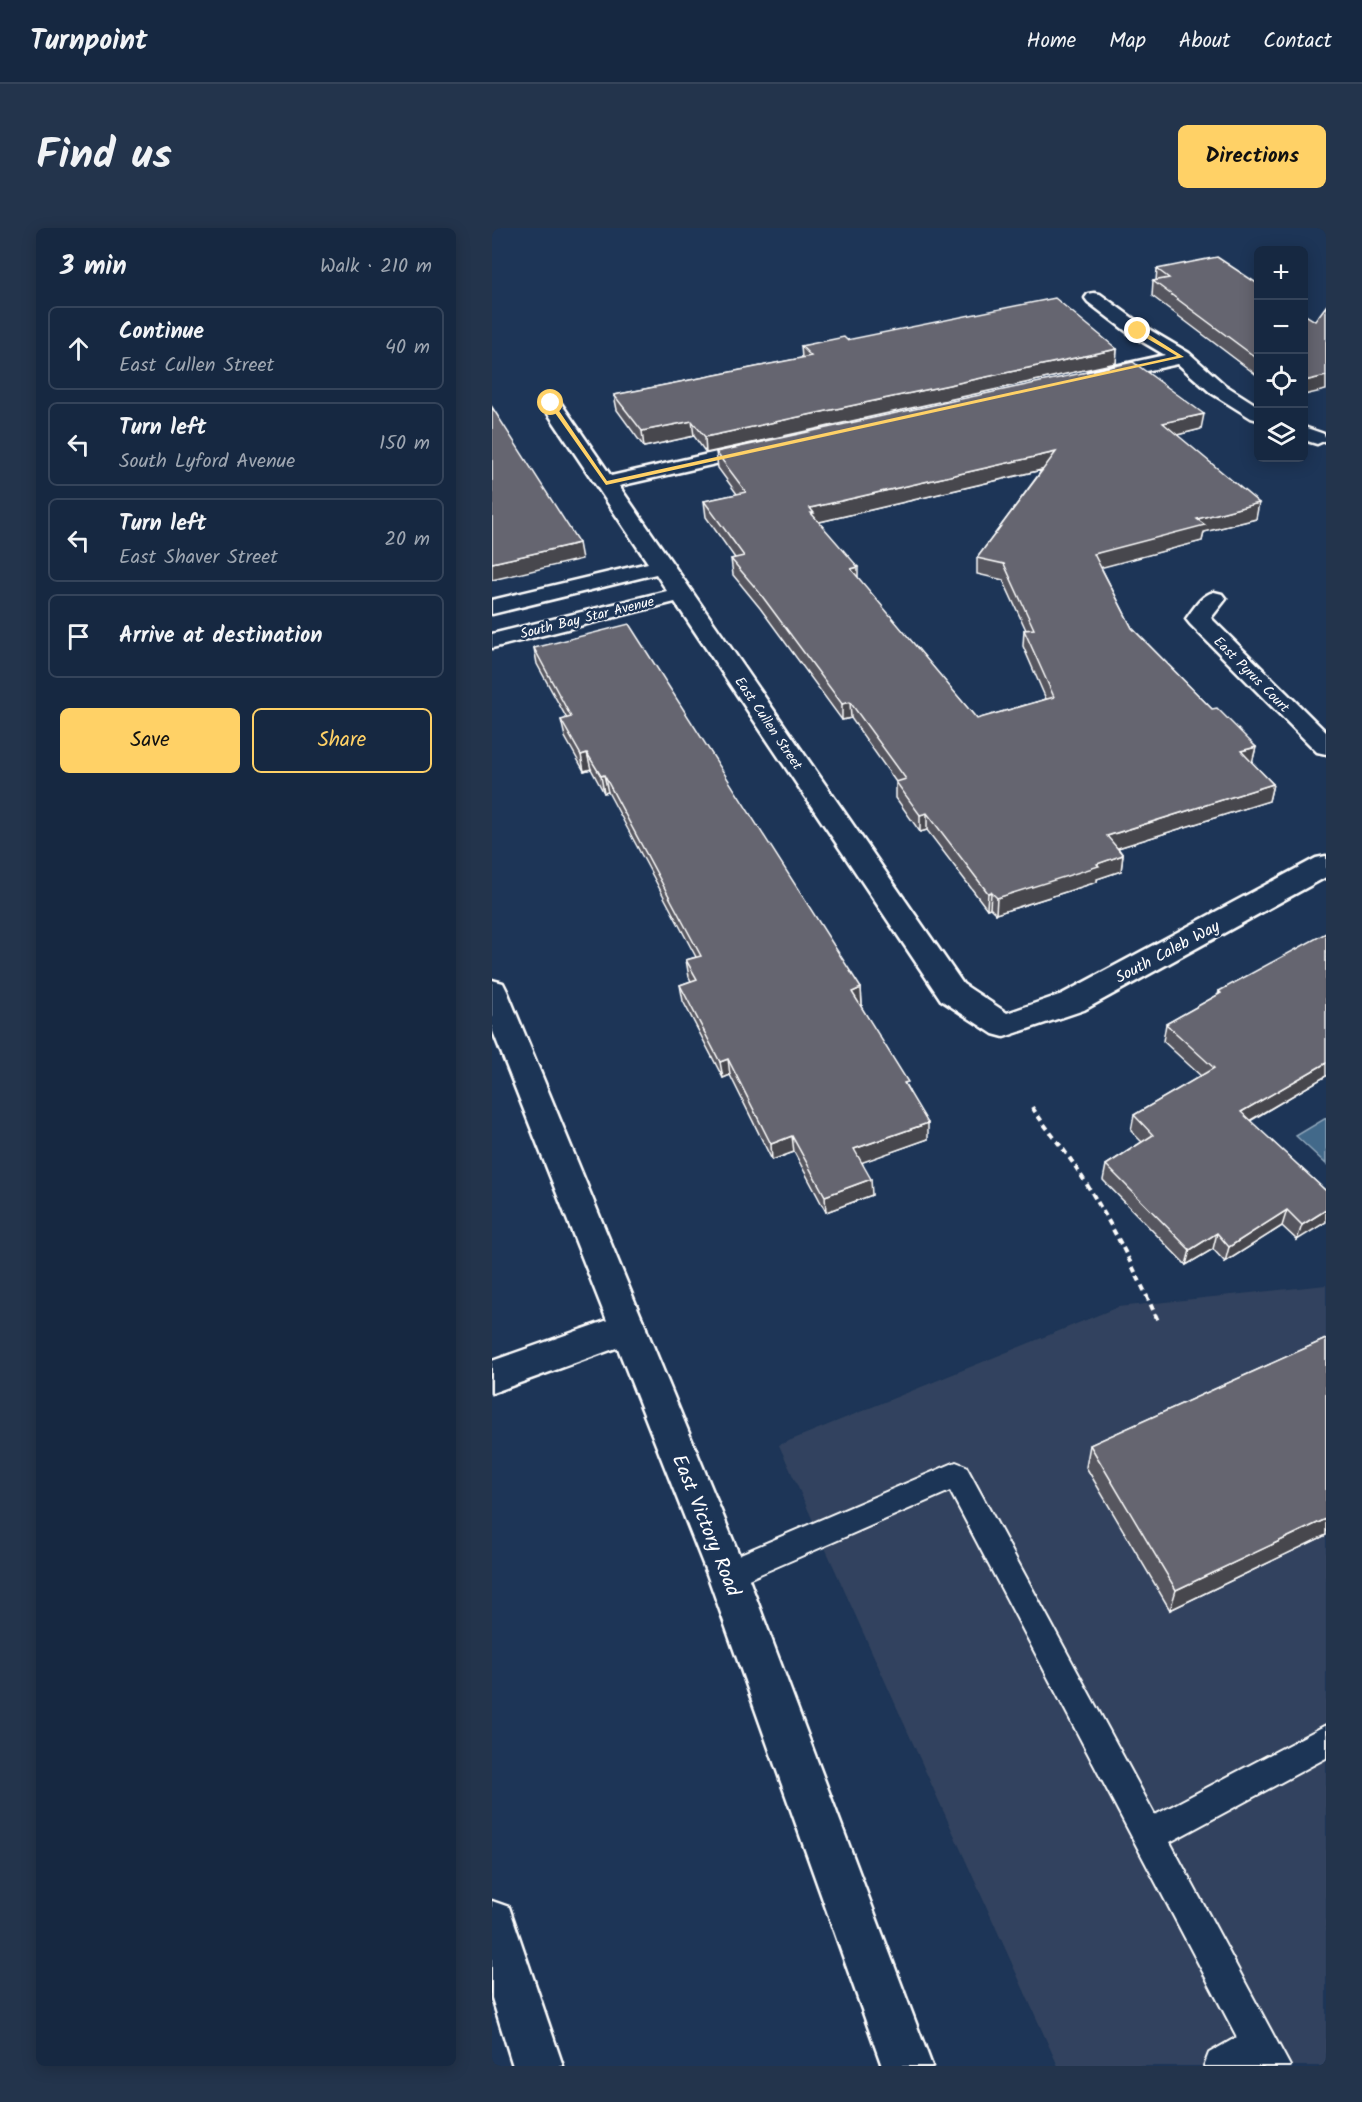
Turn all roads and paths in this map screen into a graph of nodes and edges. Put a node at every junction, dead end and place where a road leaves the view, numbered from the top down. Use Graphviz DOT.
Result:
graph roads {
  1 [pos="1094,298"];
  2 [pos="1182,357"];
  3 [pos="1078,380"];
  4 [pos="551,403"];
  5 [pos="1254,412"];
  6 [pos="781,444"];
  7 [pos="606,483"];
  8 [pos="662,566"];
  9 [pos="681,594"];
  10 [pos="1214,599"];
  11 [pos="492,607"];
  12 [pos="492,641"];
  13 [pos="1326,746"];
  14 [pos="1326,866"];
  15 [pos="492,991"];
  16 [pos="1004,1026"];
  17 [pos="1032,1107"];
  18 [pos="1159,1323"];
  19 [pos="628,1328"];
  20 [pos="492,1377"];
  21 [pos="728,1574"];
  22 [pos="1326,1741"];
  23 [pos="1149,1836"];
  24 [pos="492,1924"];
  25 [pos="1266,2055"];
  26 [pos="538,2066"];
  27 [pos="906,2066"];
  28 [pos="1222,2066"];
  1 -- 2 [label="street"];
  2 -- 3 [label="street"];
  2 -- 5 [label="street"];
  4 -- 7 [label="street, East Cullen Street"];
  6 -- 7 [label="street"];
  7 -- 8 [label="street, East Cullen Street"];
  8 -- 9 [label="street, East Cullen Street"];
  8 -- 11 [label="street, South Bay Star Avenue"];
  9 -- 12 [label="street, South Bay Star Avenue"];
  9 -- 16 [label="street, East Cullen Street"];
  10 -- 13 [label="street, East Pyrus Court"];
  14 -- 16 [label="street, South Caleb Way"];
  15 -- 19 [label="street, East Victory Road"];
  17 -- 18 [label="path"];
  19 -- 20 [label="street"];
  19 -- 21 [label="street, East Victory Road"];
  21 -- 23 [label="lane"];
  21 -- 27 [label="street, East Victory Road"];
  22 -- 23 [label="lane"];
  23 -- 25 [label="lane"];
  24 -- 26 [label="street"];
  25 -- 28 [label="lane"];
}
